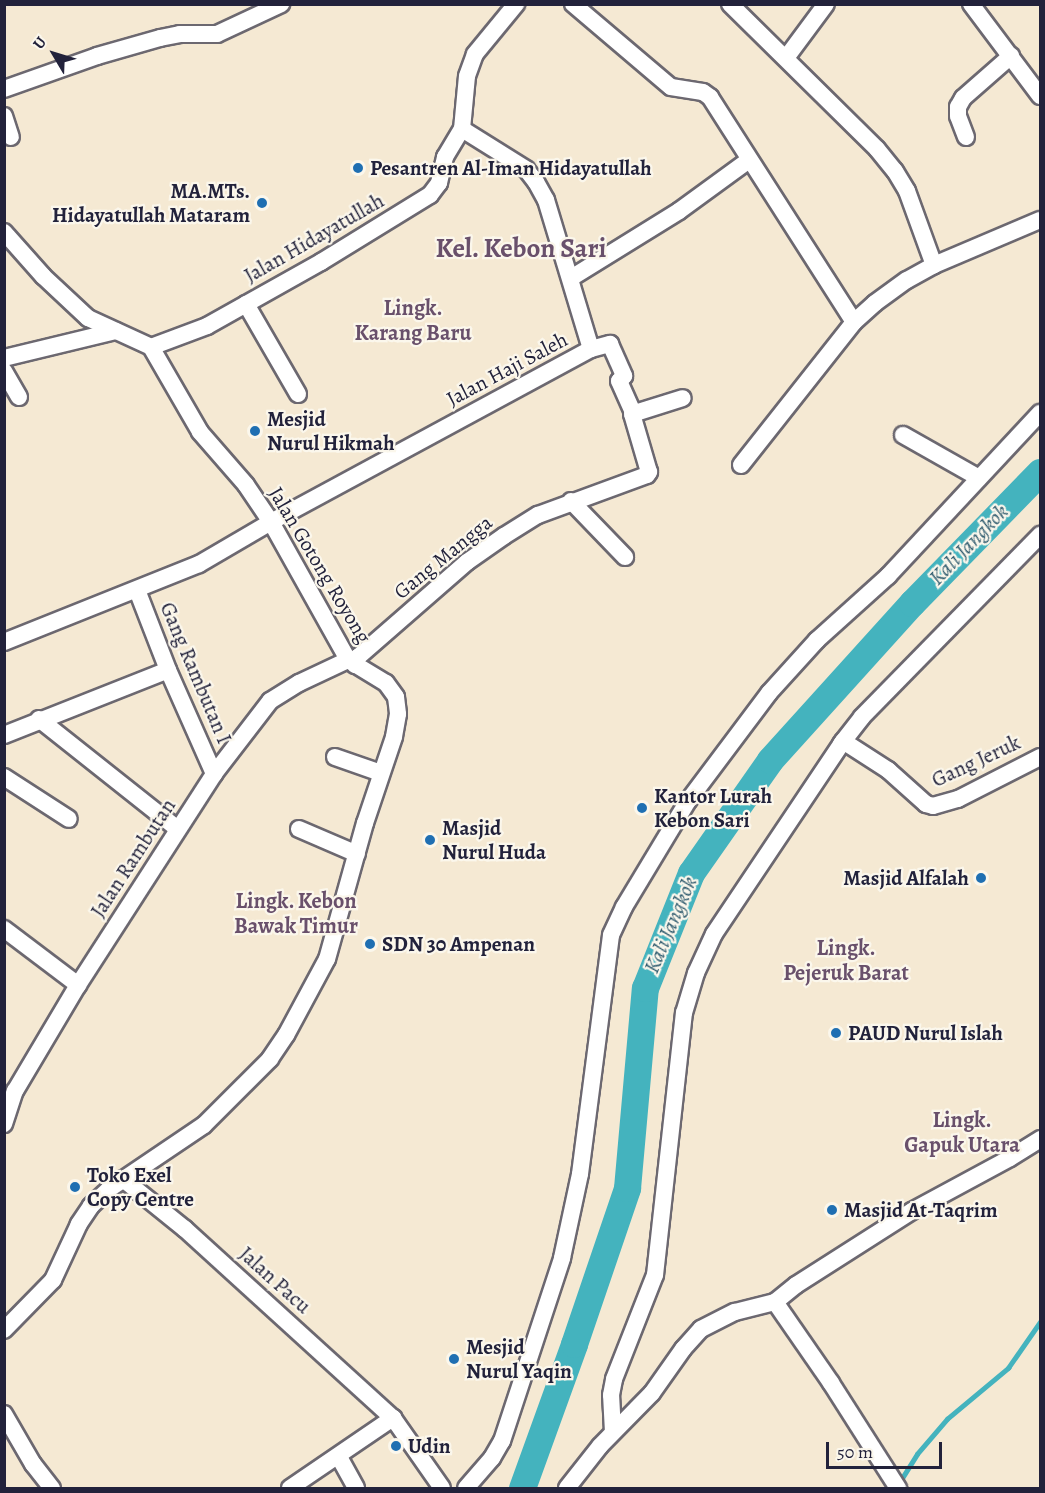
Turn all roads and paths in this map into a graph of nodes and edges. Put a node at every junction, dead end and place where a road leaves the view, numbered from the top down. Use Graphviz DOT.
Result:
graph roads {
  1 [pos="281,4"];
  2 [pos="516,4"];
  3 [pos="573,4"];
  4 [pos="730,4"];
  5 [pos="826,4"];
  6 [pos="971,4"];
  7 [pos="1011,56"];
  8 [pos="786,58"];
  9 [pos="4,89"];
  10 [pos="1041,96"];
  11 [pos="4,117"];
  12 [pos="462,129"];
  13 [pos="966,137"];
  14 [pos="11,138"];
  15 [pos="749,160"];
  16 [pos="1041,220"];
  17 [pos="4,232"];
  18 [pos="934,265"];
  19 [pos="571,278"];
  20 [pos="246,304"];
  21 [pos="854,322"];
  22 [pos="116,331"];
  23 [pos="151,347"];
  24 [pos="591,349"];
  25 [pos="4,358"];
  26 [pos="4,371"];
  27 [pos="298,394"];
  28 [pos="19,397"];
  29 [pos="683,398"];
  30 [pos="633,412"];
  31 [pos="1041,413"];
  32 [pos="903,435"];
  33 [pos="741,465"];
  34 [pos="979,478"];
  35 [pos="571,501"];
  36 [pos="271,522"];
  37 [pos="1041,535"];
  38 [pos="626,557"];
  39 [pos="137,590"];
  40 [pos="4,642"];
  41 [pos="351,662"];
  42 [pos="168,670"];
  43 [pos="39,719"];
  44 [pos="4,735"];
  45 [pos="843,741"];
  46 [pos="335,757"];
  47 [pos="1041,757"];
  48 [pos="381,773"];
  49 [pos="214,774"];
  50 [pos="4,777"];
  51 [pos="69,819"];
  52 [pos="178,829"];
  53 [pos="299,829"];
  54 [pos="357,854"];
  55 [pos="4,929"];
  56 [pos="78,985"];
  57 [pos="10,1088"];
  58 [pos="4,1124"];
  59 [pos="1041,1139"];
  60 [pos="123,1179"];
  61 [pos="775,1302"];
  62 [pos="7,1322"];
  63 [pos="4,1414"];
  64 [pos="393,1418"];
  65 [pos="613,1432"];
  66 [pos="339,1457"];
  67 [pos="896,1486"];
  68 [pos="52,1488"];
  69 [pos="290,1488"];
  70 [pos="356,1488"];
  71 [pos="442,1488"];
  72 [pos="466,1488"];
  73 [pos="567,1488"];
  1 -- 9 [label="street"];
  2 -- 12 [label="street"];
  3 -- 15 [label="street"];
  4 -- 8 [label="street"];
  5 -- 8 [label="street"];
  6 -- 7 [label="street"];
  7 -- 10 [label="street"];
  7 -- 13 [label="street"];
  8 -- 18 [label="street"];
  11 -- 14 [label="street"];
  12 -- 19 [label="street, Jalan Haji Saleh"];
  12 -- 20 [label="street, Jalan Hidayatullah"];
  15 -- 19 [label="street"];
  15 -- 21 [label="street"];
  16 -- 18 [label="street"];
  17 -- 22 [label="street"];
  18 -- 21 [label="street"];
  19 -- 24 [label="street, Jalan Haji Saleh"];
  20 -- 23 [label="street, Jalan Hidayatullah"];
  20 -- 27 [label="street"];
  21 -- 33 [label="street"];
  22 -- 23 [label="street"];
  22 -- 25 [label="street"];
  23 -- 36 [label="street, Jalan Gotong Royong"];
  24 -- 30 [label="street"];
  24 -- 36 [label="street, Jalan Haji Saleh"];
  26 -- 28 [label="street"];
  29 -- 30 [label="street"];
  30 -- 35 [label="street, Gang Mangga"];
  31 -- 34 [label="street"];
  32 -- 34 [label="street"];
  34 -- 72 [label="street"];
  35 -- 38 [label="street"];
  35 -- 41 [label="street, Gang Mangga"];
  36 -- 39 [label="street, Jalan Haji Saleh"];
  36 -- 41 [label="street, Jalan Gotong Royong"];
  37 -- 45 [label="street"];
  39 -- 40 [label="street, Jalan Haji Saleh"];
  39 -- 42 [label="street, Gang Rambutan I"];
  41 -- 48 [label="street, Jalan Gotong Royong"];
  41 -- 49 [label="street, Jalan Rambutan"];
  42 -- 43 [label="street"];
  42 -- 49 [label="street, Gang Rambutan I"];
  43 -- 44 [label="street"];
  43 -- 52 [label="street"];
  45 -- 47 [label="street, Gang Jeruk"];
  45 -- 65 [label="street"];
  46 -- 48 [label="street"];
  48 -- 54 [label="street, Jalan Gotong Royong"];
  49 -- 52 [label="street, Jalan Rambutan"];
  50 -- 51 [label="street"];
  52 -- 56 [label="street, Jalan Rambutan"];
  53 -- 54 [label="street"];
  54 -- 60 [label="street, Jalan Gotong Royong"];
  55 -- 56 [label="street"];
  56 -- 57 [label="street, Jalan Rambutan"];
  57 -- 58 [label="street, Jalan Rambutan"];
  59 -- 61 [label="street"];
  60 -- 62 [label="street, Jalan Gotong Royong"];
  60 -- 64 [label="street, Jalan Pacu"];
  61 -- 65 [label="street"];
  61 -- 67 [label="street"];
  63 -- 68 [label="street"];
  64 -- 66 [label="street"];
  64 -- 71 [label="street, Jalan Pacu"];
  65 -- 73 [label="street"];
  66 -- 69 [label="street"];
  66 -- 70 [label="street"];
}
